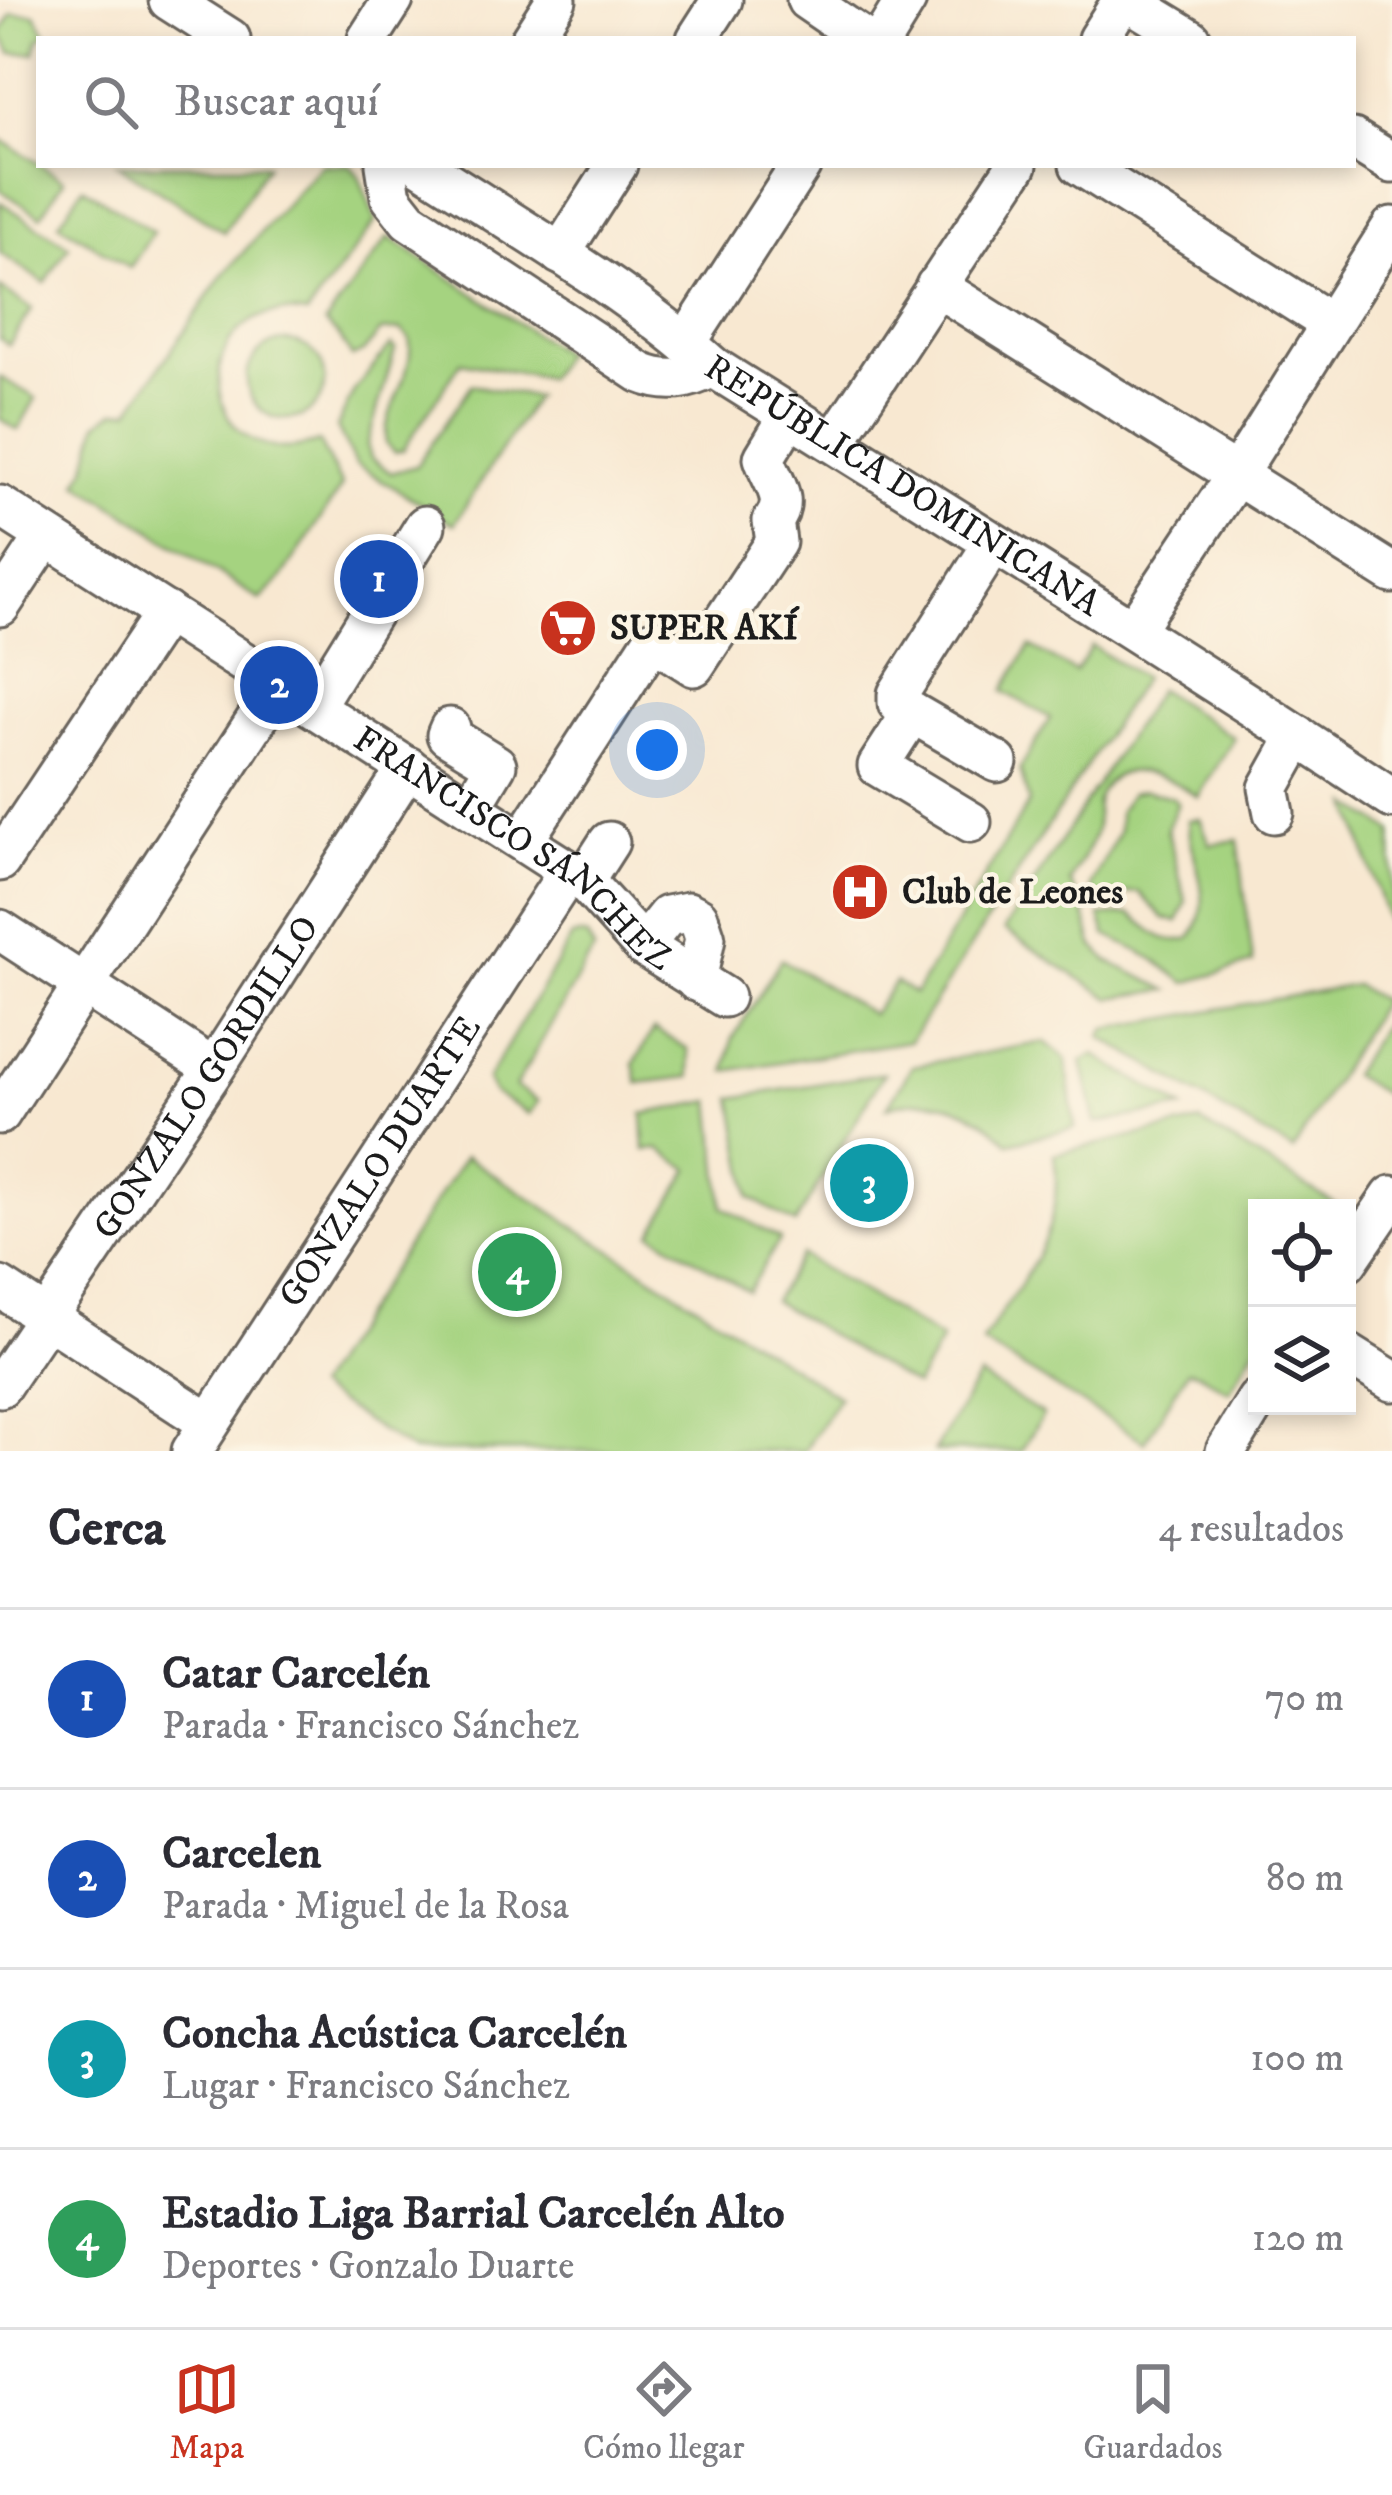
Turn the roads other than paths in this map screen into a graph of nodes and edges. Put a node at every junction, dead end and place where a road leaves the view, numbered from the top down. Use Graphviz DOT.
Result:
graph roads {
  1 [pos="169,0"];
  2 [pos="393,0"];
  3 [pos="556,0"];
  4 [pos="722,0"];
  5 [pos="807,0"];
  6 [pos="906,0"];
  7 [pos="1125,0"];
  8 [pos="220,21"];
  9 [pos="370,36"];
  10 [pos="533,36"];
  11 [pos="699,36"];
  12 [pos="860,36"];
  13 [pos="884,36"];
  14 [pos="1100,36"];
  15 [pos="1186,36"];
  16 [pos="1356,141"];
  17 [pos="1392,163"];
  18 [pos="386,168"];
  19 [pos="615,168"];
  20 [pos="799,168"];
  21 [pos="1015,168"];
  22 [pos="1085,168"];
  23 [pos="436,169"];
  24 [pos="1392,227"];
  25 [pos="560,254"];
  26 [pos="936,286"];
  27 [pos="1330,323"];
  28 [pos="700,355"];
  29 [pos="790,416"];
  30 [pos="835,441"];
  31 [pos="1238,474"];
  32 [pos="0,506"];
  33 [pos="425,526"];
  34 [pos="46,536"];
  35 [pos="993,544"];
  36 [pos="1392,573"];
  37 [pos="0,606"];
  38 [pos="166,612"];
  39 [pos="1134,629"];
  40 [pos="280,685"];
  41 [pos="314,706"];
  42 [pos="912,712"];
  43 [pos="450,728"];
  44 [pos="1298,736"];
  45 [pos="997,762"];
  46 [pos="408,767"];
  47 [pos="1392,798"];
  48 [pos="471,808"];
  49 [pos="1274,813"];
  50 [pos="970,822"];
  51 [pos="523,841"];
  52 [pos="608,842"];
  53 [pos="0,861"];
  54 [pos="577,876"];
  55 [pos="0,930"];
  56 [pos="643,946"];
  57 [pos="86,986"];
  58 [pos="214,1069"];
  59 [pos="0,1114"];
  60 [pos="1392,1196"];
  61 [pos="1356,1249"];
  62 [pos="0,1287"];
  63 [pos="46,1316"];
  64 [pos="1356,1359"];
  65 [pos="1392,1381"];
  66 [pos="0,1387"];
  67 [pos="1249,1415"];
  68 [pos="201,1437"];
  69 [pos="1229,1450"];
  1 -- 8 [label="street"];
  2 -- 9 [label="street"];
  3 -- 10 [label="street"];
  4 -- 11 [label="street"];
  5 -- 12 [label="street"];
  6 -- 13 [label="street"];
  7 -- 14 [label="street"];
  7 -- 15 [label="street"];
  16 -- 17 [label="street"];
  18 -- 28 [label="street"];
  19 -- 25 [label="street"];
  20 -- 28 [label="street"];
  21 -- 26 [label="street"];
  22 -- 27 [label="street"];
  23 -- 25 [label="street, REPÚBLICA DOMINICANA"];
  24 -- 27 [label="street"];
  25 -- 28 [label="street, REPÚBLICA DOMINICANA"];
  26 -- 30 [label="street"];
  26 -- 31 [label="street"];
  27 -- 31 [label="street"];
  28 -- 29 [label="street, REPÚBLICA DOMINICANA"];
  29 -- 30 [label="street, REPÚBLICA DOMINICANA"];
  29 -- 51 [label="street"];
  30 -- 35 [label="street, REPÚBLICA DOMINICANA"];
  31 -- 36 [label="street"];
  31 -- 39 [label="street"];
  32 -- 34 [label="street, FRANCISCO SÁNCHEZ"];
  33 -- 41 [label="street"];
  34 -- 37 [label="street"];
  34 -- 38 [label="street, FRANCISCO SÁNCHEZ"];
  35 -- 39 [label="street, REPÚBLICA DOMINICANA"];
  35 -- 42 [label="street"];
  38 -- 40 [label="street, FRANCISCO SÁNCHEZ"];
  38 -- 53 [label="street"];
  39 -- 44 [label="street, REPÚBLICA DOMINICANA"];
  40 -- 41 [label="street, FRANCISCO SÁNCHEZ"];
  40 -- 57 [label="street"];
  41 -- 46 [label="street, FRANCISCO SÁNCHEZ"];
  42 -- 45 [label="street"];
  42 -- 50 [label="street"];
  43 -- 48 [label="street"];
  44 -- 47 [label="street, REPÚBLICA DOMINICANA"];
  44 -- 49 [label="street"];
  46 -- 48 [label="street, FRANCISCO SÁNCHEZ"];
  46 -- 58 [label="street, GONZALO GORDILLO"];
  48 -- 51 [label="street, FRANCISCO SÁNCHEZ"];
  51 -- 54 [label="street, FRANCISCO SÁNCHEZ"];
  52 -- 54 [label="street, GONZALO DUARTE"];
  54 -- 56 [label="street, FRANCISCO SÁNCHEZ"];
  54 -- 68 [label="street, GONZALO DUARTE"];
  55 -- 57 [label="street"];
  56 -- 56 [label="street, FRANCISCO SÁNCHEZ"];
  57 -- 58 [label="street"];
  57 -- 59 [label="street"];
  58 -- 63 [label="street, GONZALO GORDILLO"];
  60 -- 61 [label="street"];
  62 -- 63 [label="street"];
  63 -- 66 [label="street, GONZALO GORDILLO"];
  63 -- 68 [label="street"];
  64 -- 65 [label="street"];
  67 -- 69 [label="street"];
}
